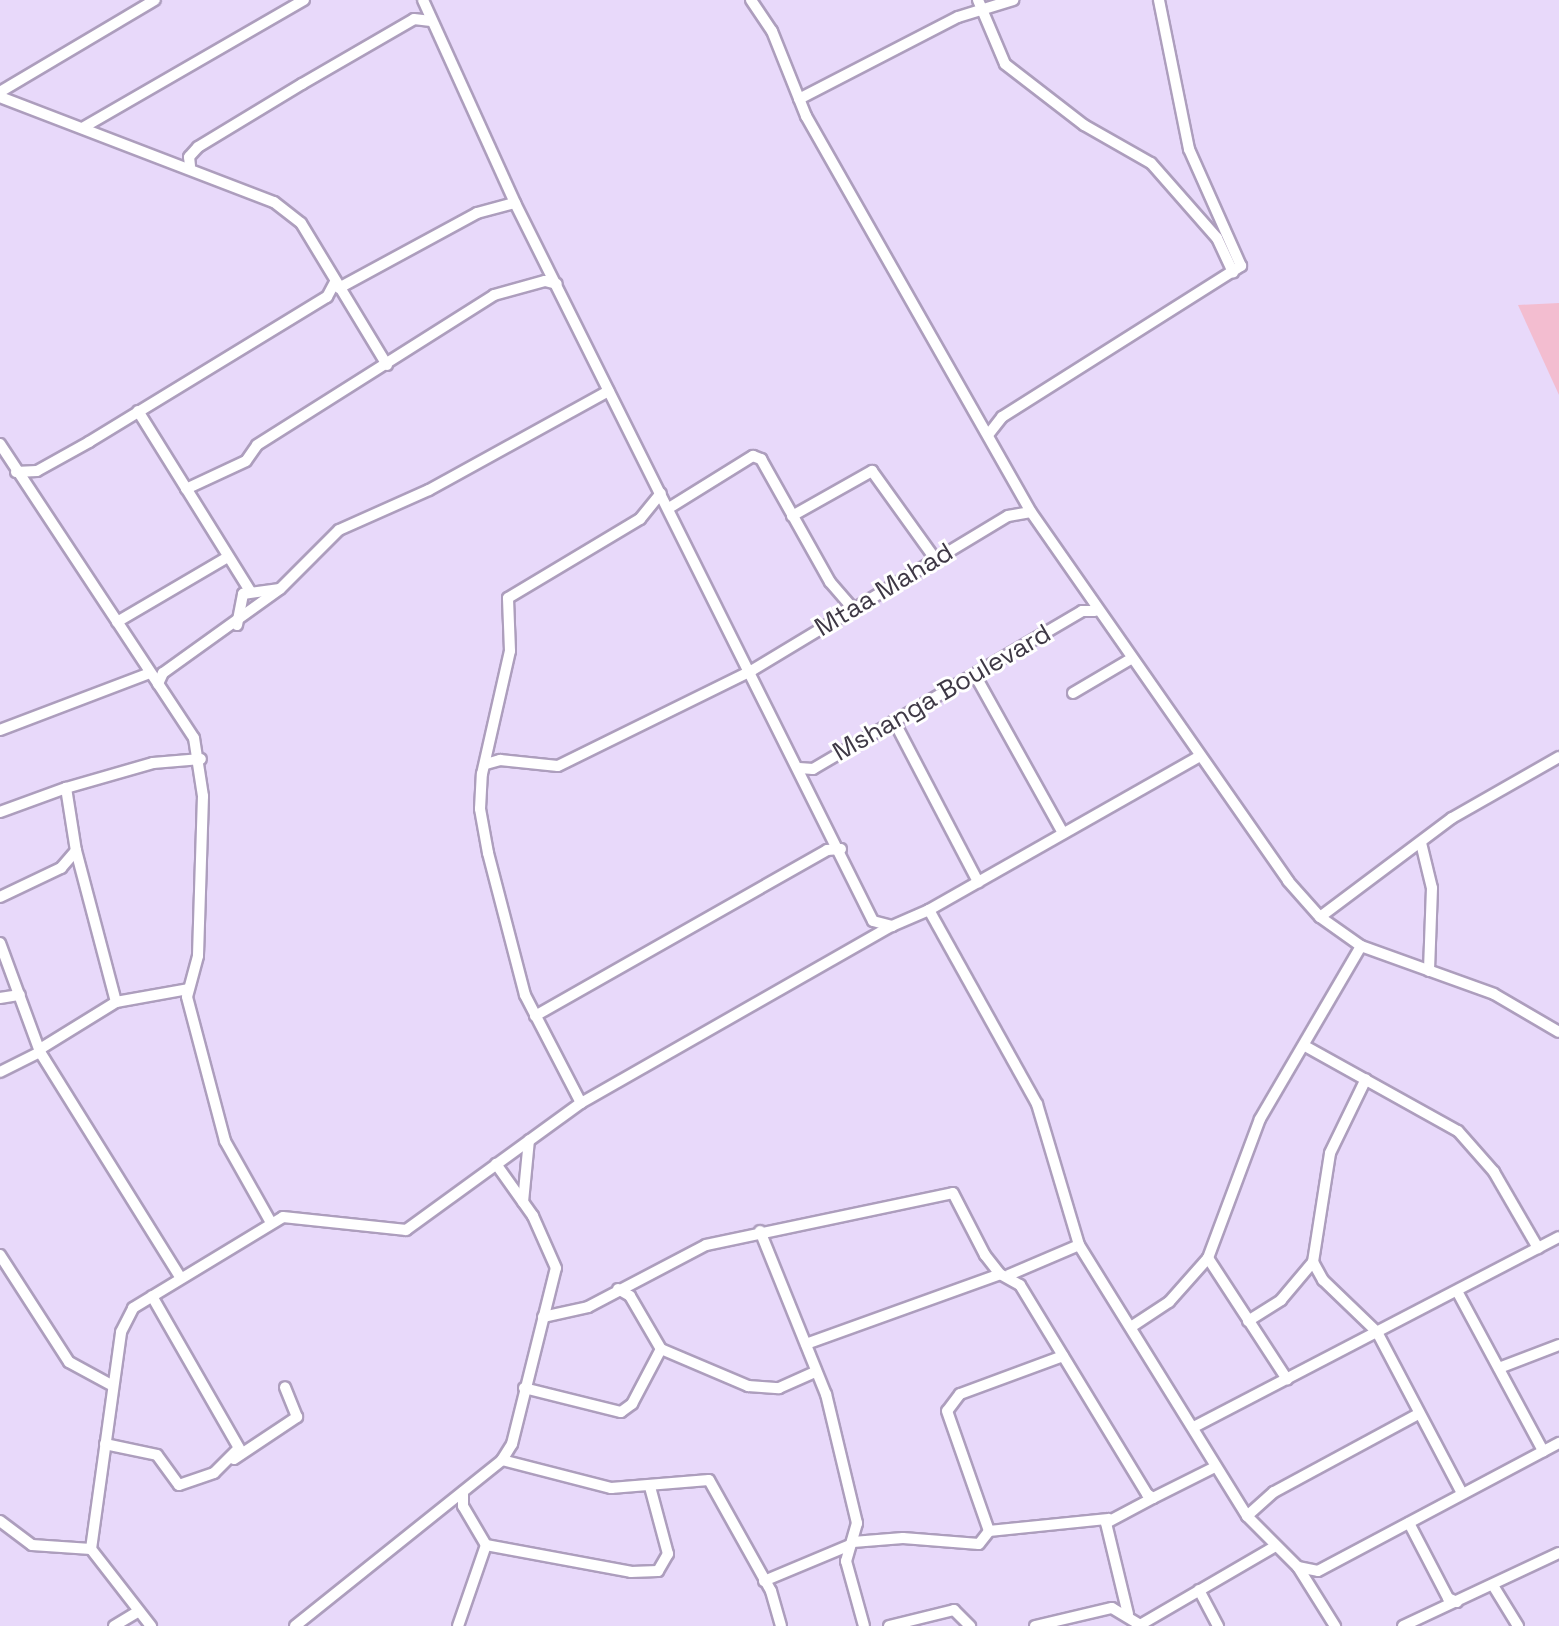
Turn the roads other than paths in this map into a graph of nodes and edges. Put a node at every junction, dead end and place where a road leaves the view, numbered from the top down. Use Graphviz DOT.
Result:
graph roads {
  1 [pos="155,0"];
  2 [pos="304,0"];
  3 [pos="751,0"];
  4 [pos="1013,0"];
  5 [pos="1159,0"];
  6 [pos="423,1"];
  7 [pos="985,9"];
  8 [pos="414,19"];
  9 [pos="431,21"];
  10 [pos="0,95"];
  11 [pos="799,99"];
  12 [pos="107,118"];
  13 [pos="83,127"];
  14 [pos="104,135"];
  15 [pos="190,166"];
  16 [pos="515,203"];
  17 [pos="1233,272"];
  18 [pos="548,276"];
  19 [pos="337,285"];
  20 [pos="387,365"];
  21 [pos="603,392"];
  22 [pos="138,411"];
  23 [pos="988,435"];
  24 [pos="1,447"];
  25 [pos="37,471"];
  26 [pos="16,472"];
  27 [pos="26,488"];
  28 [pos="186,489"];
  29 [pos="661,493"];
  30 [pos="1023,497"];
  31 [pos="654,507"];
  32 [pos="670,508"];
  33 [pos="1019,512"];
  34 [pos="1031,512"];
  35 [pos="792,516"];
  36 [pos="226,558"];
  37 [pos="936,560"];
  38 [pos="280,589"];
  39 [pos="250,591"];
  40 [pos="1085,594"];
  41 [pos="852,607"];
  42 [pos="1082,611"];
  43 [pos="1095,611"];
  44 [pos="117,622"];
  45 [pos="237,625"];
  46 [pos="1129,660"];
  47 [pos="751,671"];
  48 [pos="150,673"];
  49 [pos="975,675"];
  50 [pos="158,684"];
  51 [pos="1073,693"];
  52 [pos="894,721"];
  53 [pos="0,730"];
  54 [pos="1198,757"];
  55 [pos="1559,757"];
  56 [pos="201,759"];
  57 [pos="486,764"];
  58 [pos="799,768"];
  59 [pos="813,769"];
  60 [pos="807,783"];
  61 [pos="66,788"];
  62 [pos="49,795"];
  63 [pos="64,803"];
  64 [pos="0,812"];
  65 [pos="1063,833"];
  66 [pos="1421,843"];
  67 [pos="841,849"];
  68 [pos="76,851"];
  69 [pos="978,882"];
  70 [pos="0,897"];
  71 [pos="929,910"];
  72 [pos="1320,917"];
  73 [pos="873,921"];
  74 [pos="892,926"];
  75 [pos="869,939"];
  76 [pos="0,943"];
  77 [pos="1361,946"];
  78 [pos="1429,971"];
  79 [pos="188,989"];
  80 [pos="20,995"];
  81 [pos="0,998"];
  82 [pos="116,1002"];
  83 [pos="535,1016"];
  84 [pos="1559,1032"];
  85 [pos="1305,1046"];
  86 [pos="40,1050"];
  87 [pos="0,1072"];
  88 [pos="1366,1079"];
  89 [pos="581,1103"];
  90 [pos="529,1140"];
  91 [pos="496,1164"];
  92 [pos="523,1202"];
  93 [pos="270,1221"];
  94 [pos="760,1231"];
  95 [pos="1559,1237"];
  96 [pos="1079,1245"];
  97 [pos="1538,1248"];
  98 [pos="0,1255"];
  99 [pos="1208,1258"];
  100 [pos="1313,1262"];
  101 [pos="1004,1275"];
  102 [pos="180,1277"];
  103 [pos="618,1289"];
  104 [pos="1457,1291"];
  105 [pos="152,1296"];
  106 [pos="543,1317"];
  107 [pos="1248,1321"];
  108 [pos="1134,1325"];
  109 [pos="1370,1332"];
  110 [pos="806,1344"];
  111 [pos="1559,1345"];
  112 [pos="661,1349"];
  113 [pos="1058,1355"];
  114 [pos="1504,1371"];
  115 [pos="815,1372"];
  116 [pos="1287,1379"];
  117 [pos="113,1386"];
  118 [pos="285,1387"];
  119 [pos="524,1388"];
  120 [pos="1418,1414"];
  121 [pos="1194,1427"];
  122 [pos="1559,1443"];
  123 [pos="105,1444"];
  124 [pos="1543,1451"];
  125 [pos="234,1459"];
  126 [pos="502,1460"];
  127 [pos="1215,1467"];
  128 [pos="650,1487"];
  129 [pos="463,1492"];
  130 [pos="1462,1493"];
  131 [pos="1153,1498"];
  132 [pos="1247,1516"];
  133 [pos="1108,1519"];
  134 [pos="0,1521"];
  135 [pos="1409,1523"];
  136 [pos="989,1531"];
  137 [pos="851,1543"];
  138 [pos="486,1545"];
  139 [pos="1276,1546"];
  140 [pos="91,1549"];
  141 [pos="1559,1553"];
  142 [pos="1298,1567"];
  143 [pos="764,1581"];
  144 [pos="1494,1587"];
  145 [pos="1199,1590"];
  146 [pos="1457,1602"];
  147 [pos="137,1612"];
  148 [pos="1128,1614"];
  149 [pos="114,1626"];
  150 [pos="151,1626"];
  151 [pos="295,1626"];
  152 [pos="458,1626"];
  153 [pos="781,1626"];
  154 [pos="864,1626"];
  155 [pos="889,1626"];
  156 [pos="970,1626"];
  157 [pos="1035,1626"];
  158 [pos="1134,1626"];
  159 [pos="1218,1626"];
  160 [pos="1335,1626"];
  161 [pos="1404,1626"];
  162 [pos="1518,1626"];
  1 -- 10 [label="street"];
  2 -- 12 [label="street"];
  3 -- 11 [label="street"];
  4 -- 7 [label="street"];
  5 -- 17 [label="street"];
  6 -- 8 [label="street"];
  6 -- 9 [label="street"];
  7 -- 11 [label="street"];
  7 -- 17 [label="street"];
  8 -- 9 [label="street"];
  8 -- 15 [label="street"];
  9 -- 16 [label="street"];
  10 -- 13 [label="street"];
  11 -- 23 [label="street"];
  12 -- 13 [label="street"];
  12 -- 14 [label="street"];
  13 -- 14 [label="street"];
  14 -- 15 [label="street"];
  15 -- 19 [label="street"];
  16 -- 18 [label="street"];
  16 -- 19 [label="street"];
  17 -- 23 [label="street"];
  18 -- 20 [label="street"];
  18 -- 21 [label="street"];
  19 -- 20 [label="street"];
  19 -- 22 [label="street"];
  20 -- 28 [label="street"];
  21 -- 29 [label="street"];
  21 -- 38 [label="street"];
  22 -- 25 [label="street"];
  22 -- 28 [label="street"];
  23 -- 30 [label="street"];
  24 -- 26 [label="street"];
  25 -- 26 [label="street"];
  25 -- 27 [label="street"];
  26 -- 27 [label="street"];
  27 -- 44 [label="street"];
  28 -- 36 [label="street"];
  29 -- 31 [label="street"];
  29 -- 32 [label="street"];
  30 -- 33 [label="street"];
  30 -- 34 [label="street"];
  31 -- 32 [label="street"];
  31 -- 57 [label="street"];
  32 -- 35 [label="street"];
  32 -- 47 [label="street"];
  33 -- 34 [label="street"];
  33 -- 37 [label="street, Mtaa Mahad"];
  34 -- 40 [label="street"];
  35 -- 37 [label="street"];
  35 -- 41 [label="street"];
  36 -- 39 [label="street"];
  36 -- 44 [label="street"];
  37 -- 41 [label="street, Mtaa Mahad"];
  38 -- 39 [label="street"];
  38 -- 45 [label="street"];
  39 -- 45 [label="street"];
  40 -- 42 [label="street"];
  40 -- 43 [label="street"];
  41 -- 47 [label="street, Mtaa Mahad"];
  42 -- 43 [label="street"];
  42 -- 49 [label="street, Mshanga Boulevard"];
  43 -- 46 [label="street"];
  44 -- 48 [label="street"];
  45 -- 50 [label="street"];
  46 -- 51 [label="street"];
  46 -- 54 [label="street"];
  47 -- 57 [label="street, Mtaa Mahad"];
  47 -- 58 [label="street"];
  48 -- 50 [label="street"];
  48 -- 53 [label="street"];
  49 -- 52 [label="street, Mshanga Boulevard"];
  49 -- 65 [label="street"];
  50 -- 56 [label="street"];
  52 -- 59 [label="street, Mshanga Boulevard"];
  52 -- 69 [label="street"];
  54 -- 65 [label="street"];
  54 -- 72 [label="street"];
  55 -- 66 [label="street"];
  56 -- 61 [label="street"];
  56 -- 79 [label="street"];
  57 -- 83 [label="street"];
  58 -- 59 [label="street, Mshanga Boulevard"];
  58 -- 60 [label="street"];
  59 -- 60 [label="street"];
  60 -- 67 [label="street"];
  61 -- 62 [label="street"];
  61 -- 63 [label="street"];
  62 -- 63 [label="street"];
  62 -- 64 [label="street"];
  63 -- 68 [label="street"];
  65 -- 69 [label="street"];
  66 -- 72 [label="street"];
  66 -- 78 [label="street"];
  67 -- 73 [label="street"];
  67 -- 83 [label="street"];
  68 -- 70 [label="street"];
  68 -- 82 [label="street"];
  69 -- 71 [label="street"];
  71 -- 74 [label="street"];
  71 -- 96 [label="street"];
  72 -- 77 [label="street"];
  73 -- 74 [label="street"];
  73 -- 75 [label="street"];
  74 -- 75 [label="street"];
  75 -- 89 [label="street"];
  76 -- 80 [label="street"];
  77 -- 78 [label="street"];
  77 -- 85 [label="street"];
  78 -- 84 [label="street"];
  79 -- 82 [label="street"];
  79 -- 93 [label="street"];
  80 -- 81 [label="street"];
  80 -- 86 [label="street"];
  82 -- 86 [label="street"];
  83 -- 89 [label="street"];
  85 -- 88 [label="street"];
  85 -- 99 [label="street"];
  86 -- 87 [label="street"];
  86 -- 102 [label="street"];
  88 -- 97 [label="street"];
  88 -- 100 [label="street"];
  89 -- 90 [label="street"];
  90 -- 91 [label="street"];
  90 -- 92 [label="street"];
  91 -- 92 [label="street"];
  91 -- 93 [label="street"];
  92 -- 106 [label="street"];
  93 -- 102 [label="street"];
  94 -- 101 [label="street"];
  94 -- 103 [label="street"];
  94 -- 110 [label="street"];
  95 -- 97 [label="street"];
  96 -- 101 [label="street"];
  96 -- 108 [label="street"];
  97 -- 104 [label="street"];
  98 -- 117 [label="street"];
  99 -- 107 [label="street"];
  99 -- 108 [label="street"];
  100 -- 107 [label="street"];
  100 -- 109 [label="street"];
  101 -- 110 [label="street"];
  101 -- 113 [label="street"];
  102 -- 105 [label="street"];
  103 -- 106 [label="street"];
  103 -- 112 [label="street"];
  104 -- 109 [label="street"];
  104 -- 114 [label="street"];
  105 -- 117 [label="street"];
  105 -- 125 [label="street"];
  106 -- 119 [label="street"];
  107 -- 116 [label="street"];
  108 -- 121 [label="street"];
  109 -- 116 [label="street"];
  109 -- 120 [label="street"];
  110 -- 115 [label="street"];
  111 -- 114 [label="street"];
  112 -- 115 [label="street"];
  112 -- 119 [label="street"];
  113 -- 131 [label="street"];
  113 -- 136 [label="street"];
  114 -- 124 [label="street"];
  115 -- 137 [label="street"];
  116 -- 121 [label="street"];
  117 -- 123 [label="street"];
  118 -- 125 [label="street"];
  119 -- 126 [label="street"];
  120 -- 130 [label="street"];
  120 -- 132 [label="street"];
  121 -- 127 [label="street"];
  122 -- 124 [label="street"];
  123 -- 125 [label="street"];
  123 -- 140 [label="street"];
  124 -- 130 [label="street"];
  126 -- 128 [label="street"];
  126 -- 129 [label="street"];
  127 -- 131 [label="street"];
  127 -- 132 [label="street"];
  128 -- 138 [label="street"];
  128 -- 143 [label="street"];
  129 -- 138 [label="street"];
  129 -- 151 [label="street"];
  130 -- 135 [label="street"];
  131 -- 133 [label="street"];
  132 -- 139 [label="street"];
  133 -- 136 [label="street"];
  133 -- 148 [label="street"];
  134 -- 140 [label="street"];
  135 -- 142 [label="street"];
  135 -- 146 [label="street"];
  136 -- 137 [label="street"];
  137 -- 143 [label="street"];
  137 -- 154 [label="street"];
  138 -- 152 [label="street"];
  139 -- 142 [label="street"];
  139 -- 145 [label="street"];
  140 -- 147 [label="street"];
  141 -- 144 [label="street"];
  142 -- 160 [label="street"];
  143 -- 153 [label="street"];
  144 -- 146 [label="street"];
  144 -- 162 [label="street"];
  145 -- 158 [label="street"];
  145 -- 159 [label="street"];
  146 -- 161 [label="street"];
  147 -- 149 [label="street"];
  147 -- 150 [label="street"];
  148 -- 157 [label="street"];
  148 -- 158 [label="street"];
  155 -- 156 [label="street"];
}
